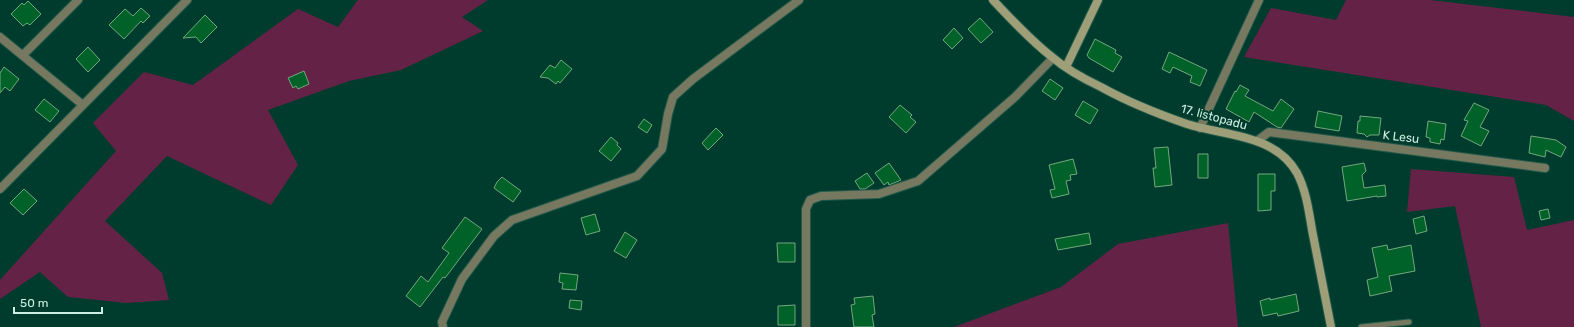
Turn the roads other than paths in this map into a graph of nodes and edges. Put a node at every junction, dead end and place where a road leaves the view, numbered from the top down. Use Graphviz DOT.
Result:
graph roads {
  1 [pos="78,0"];
  2 [pos="187,0"];
  3 [pos="799,0"];
  4 [pos="994,0"];
  5 [pos="1098,0"];
  6 [pos="1259,0"];
  7 [pos="0,37"];
  8 [pos="22,55"];
  9 [pos="1053,58"];
  10 [pos="1066,67"];
  11 [pos="83,105"];
  12 [pos="1200,128"];
  13 [pos="1257,141"];
  14 [pos="1545,168"];
  15 [pos="0,189"];
  16 [pos="1409,322"];
  17 [pos="443,327"];
  18 [pos="806,327"];
  19 [pos="1331,327"];
  20 [pos="1361,327"];
  1 -- 8 [label="street"];
  2 -- 11 [label="street"];
  3 -- 17 [label="street"];
  4 -- 9 [label="main road, 17. listopadu"];
  5 -- 10 [label="main road"];
  6 -- 12 [label="street"];
  7 -- 8 [label="street"];
  8 -- 11 [label="street"];
  9 -- 10 [label="main road, 17. listopadu"];
  9 -- 18 [label="street"];
  10 -- 12 [label="main road, 17. listopadu"];
  11 -- 15 [label="street"];
  12 -- 13 [label="main road, 17. listopadu"];
  13 -- 14 [label="street, K Lesu"];
  13 -- 19 [label="main road, 17. listopadu"];
  16 -- 20 [label="lane"];
}
